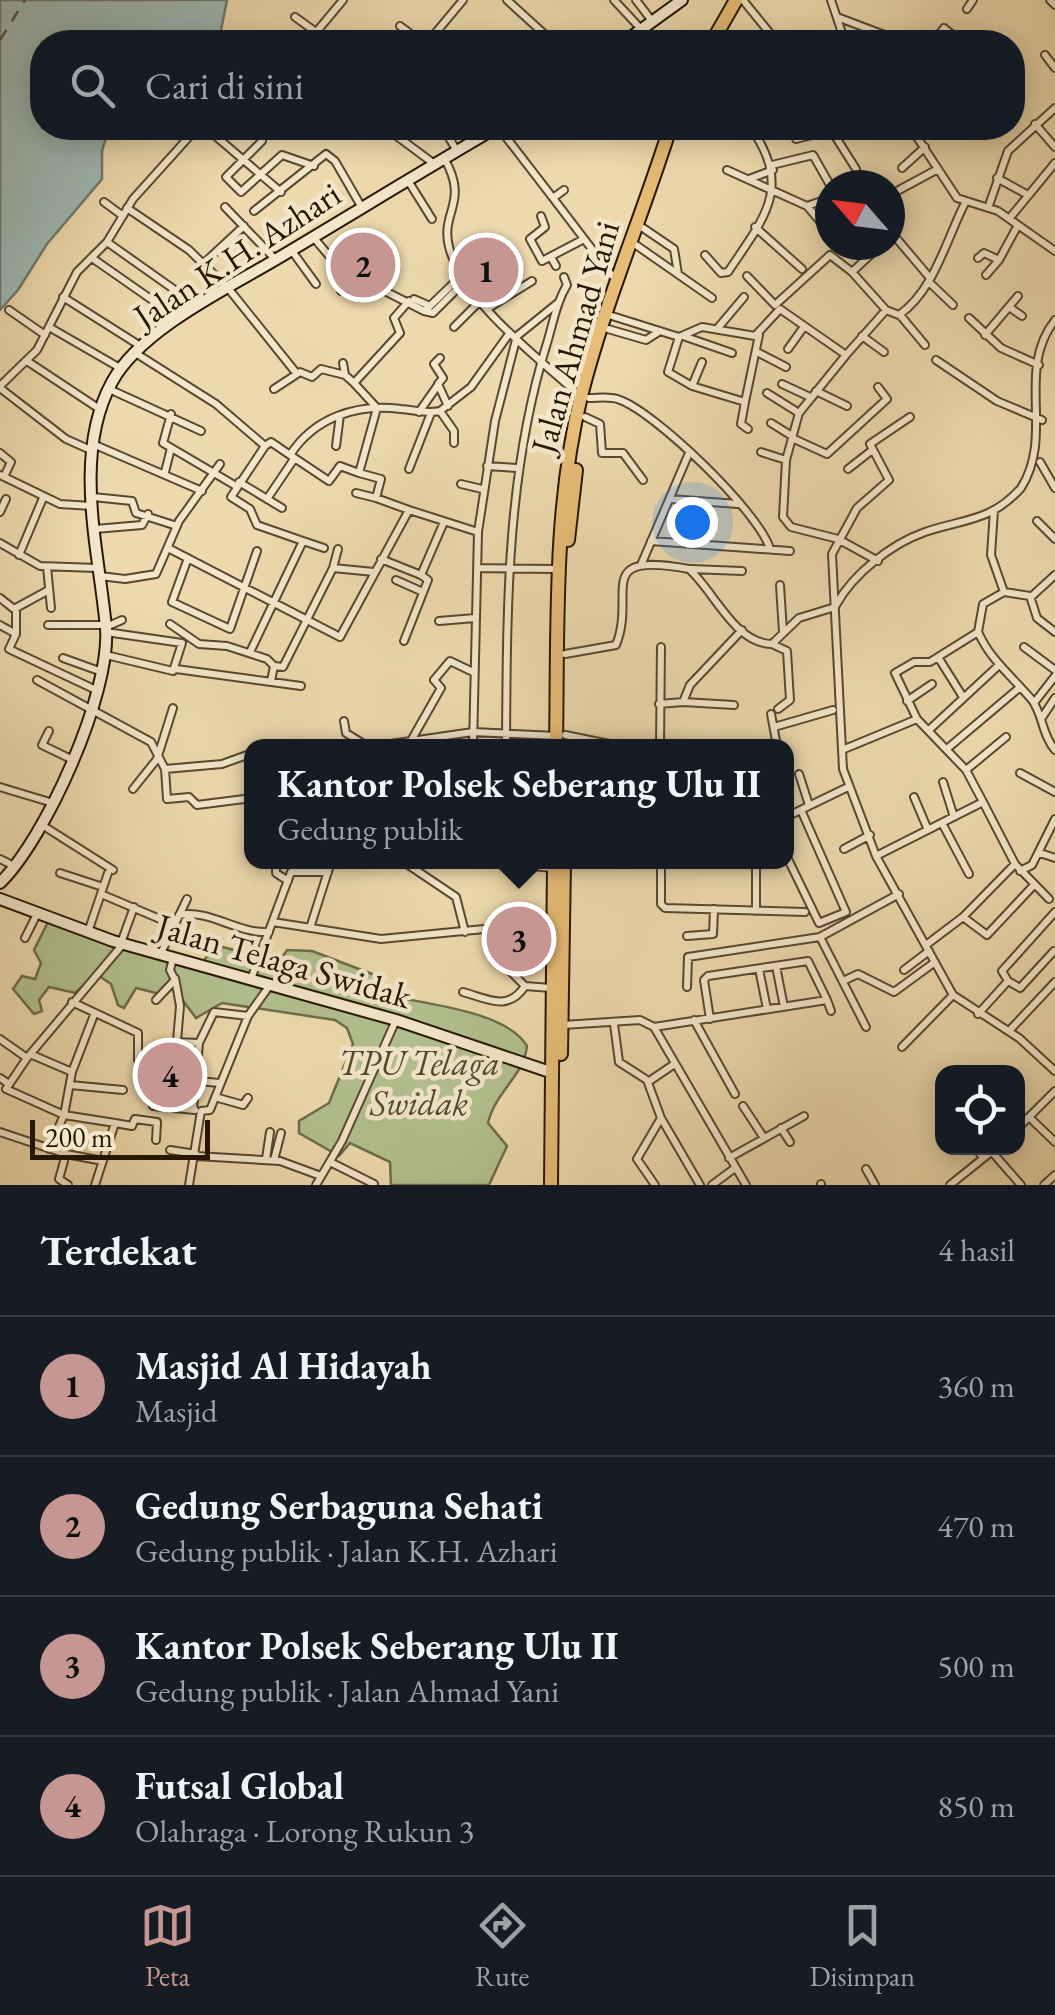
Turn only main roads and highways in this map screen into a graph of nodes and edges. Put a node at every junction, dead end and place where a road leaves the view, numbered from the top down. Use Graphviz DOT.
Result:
graph roads {
  1 [pos="728,0"];
  2 [pos="739,0"];
  3 [pos="714,30"];
  4 [pos="717,30"];
  5 [pos="668,140"];
  6 [pos="669,140"];
  7 [pos="585,397"];
  8 [pos="561,739"];
  9 [pos="561,739"];
  10 [pos="558,869"];
  11 [pos="558,869"];
  12 [pos="557,1074"];
  13 [pos="551,1185"];
  14 [pos="560,1185"];
  1 -- 3 [label="highway"];
  2 -- 4 [label="highway"];
  5 -- 7 [label="highway, Jalan Ahmad Yani"];
  6 -- 7 [label="highway, Jalan Ahmad Yani"];
  7 -- 8 [label="highway, Jalan Ahmad Yani"];
  7 -- 9 [label="highway, Jalan Ahmad Yani"];
  10 -- 12 [label="highway"];
  11 -- 12 [label="highway"];
  12 -- 13 [label="highway"];
  12 -- 14 [label="highway"];
}
